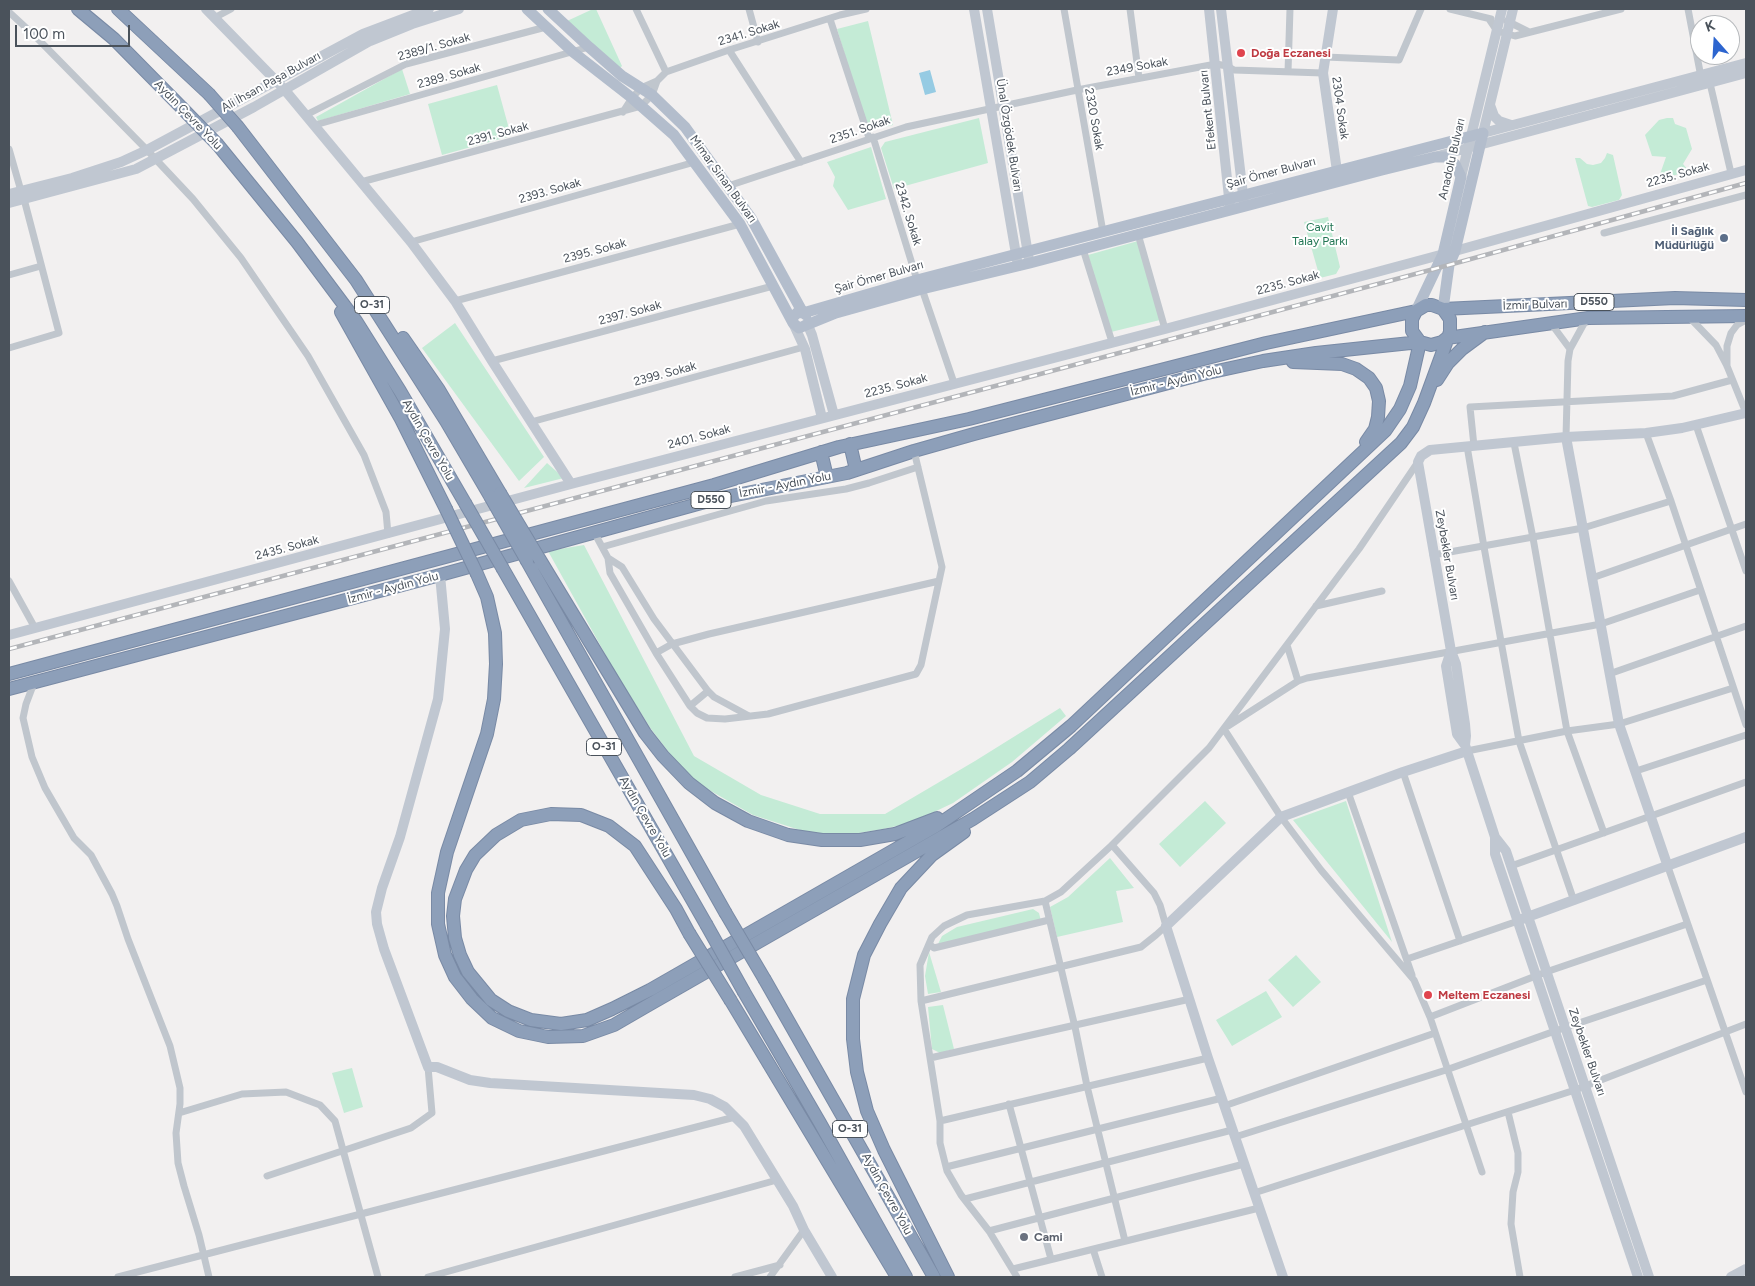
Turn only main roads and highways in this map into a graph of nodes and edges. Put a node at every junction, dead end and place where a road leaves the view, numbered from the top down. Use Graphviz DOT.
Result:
graph roads {
  1 [pos="78,9"];
  2 [pos="118,9"];
  3 [pos="527,9"];
  4 [pos="548,9"];
  5 [pos="1477,134"];
  6 [pos="1337,176"];
  7 [pos="1461,177"];
  8 [pos="723,189"];
  9 [pos="1229,204"];
  10 [pos="745,221"];
  11 [pos="1022,259"];
  12 [pos="315,266"];
  13 [pos="1746,300"];
  14 [pos="1443,308"];
  15 [pos="1416,311"];
  16 [pos="1746,316"];
  17 [pos="805,318"];
  18 [pos="793,323"];
  19 [pos="1486,331"];
  20 [pos="1446,338"];
  21 [pos="1420,342"];
  22 [pos="1263,361"];
  23 [pos="1424,404"];
  24 [pos="850,444"];
  25 [pos="821,452"];
  26 [pos="1348,466"];
  27 [pos="856,470"];
  28 [pos="827,477"];
  29 [pos="534,560"];
  30 [pos="9,674"];
  31 [pos="9,690"];
  32 [pos="1030,782"];
  33 [pos="978,799"];
  34 [pos="897,1277"];
  35 [pos="906,1277"];
  36 [pos="934,1277"];
  37 [pos="948,1277"];
  1 -- 12 [label="highway, Aydın Çevre Yolu / O-31, bridge"];
  2 -- 29 [label="highway, Aydın Çevre Yolu / O-31, bridge"];
  3 -- 8 [label="main road, Mimar Sinan Bulvarı"];
  4 -- 8 [label="main road, Mimar Sinan Bulvarı"];
  5 -- 6 [label="main road, Şair Ömer Bulvarı"];
  5 -- 14 [label="main road, Anadolu Bulvarı"];
  6 -- 7 [label="main road, Şair Ömer Bulvarı"];
  6 -- 9 [label="main road, Şair Ömer Bulvarı"];
  7 -- 15 [label="main road, Anadolu Bulvarı"];
  8 -- 10 [label="main road, Mimar Sinan Bulvarı"];
  9 -- 11 [label="main road, Şair Ömer Bulvarı"];
  9 -- 11 [label="main road, Şair Ömer Bulvarı"];
  10 -- 17 [label="main road, Mimar Sinan Bulvarı"];
  10 -- 18 [label="main road, Mimar Sinan Bulvarı"];
  11 -- 17 [label="main road, Şair Ömer Bulvarı"];
  12 -- 32 [label="highway, bridge"];
  12 -- 35 [label="highway, Aydın Çevre Yolu / O-31, bridge"];
  13 -- 14 [label="highway, İzmir Bulvarı / D550"];
  14 -- 15 [label="highway, İzmir Bulvarı / D550"];
  14 -- 20 [label="highway"];
  15 -- 21 [label="highway"];
  15 -- 24 [label="highway, İzmir - Aydın Yolu / D550"];
  16 -- 19 [label="highway, İzmir Bulvarı / D550"];
  17 -- 18 [label="main road, Şair Ömer Bulvarı"];
  19 -- 20 [label="highway, İzmir Bulvarı / D550"];
  19 -- 23 [label="highway"];
  20 -- 21 [label="highway, İzmir - Aydın Yolu / D550"];
  20 -- 23 [label="highway"];
  21 -- 22 [label="highway, İzmir - Aydın Yolu / D550"];
  21 -- 26 [label="highway"];
  22 -- 26 [label="highway"];
  22 -- 27 [label="highway, İzmir - Aydın Yolu / D550"];
  23 -- 32 [label="highway"];
  24 -- 25 [label="highway, İzmir - Aydın Yolu / D550"];
  24 -- 27 [label="highway"];
  25 -- 28 [label="highway"];
  25 -- 30 [label="highway, İzmir - Aydın Yolu / D550"];
  26 -- 33 [label="highway"];
  27 -- 28 [label="highway, İzmir - Aydın Yolu / D550"];
  28 -- 31 [label="highway, İzmir - Aydın Yolu / D550"];
  29 -- 33 [label="highway"];
  29 -- 36 [label="highway, Aydın Çevre Yolu / O-31, bridge"];
  32 -- 37 [label="highway"];
  33 -- 34 [label="highway, bridge"];
}
